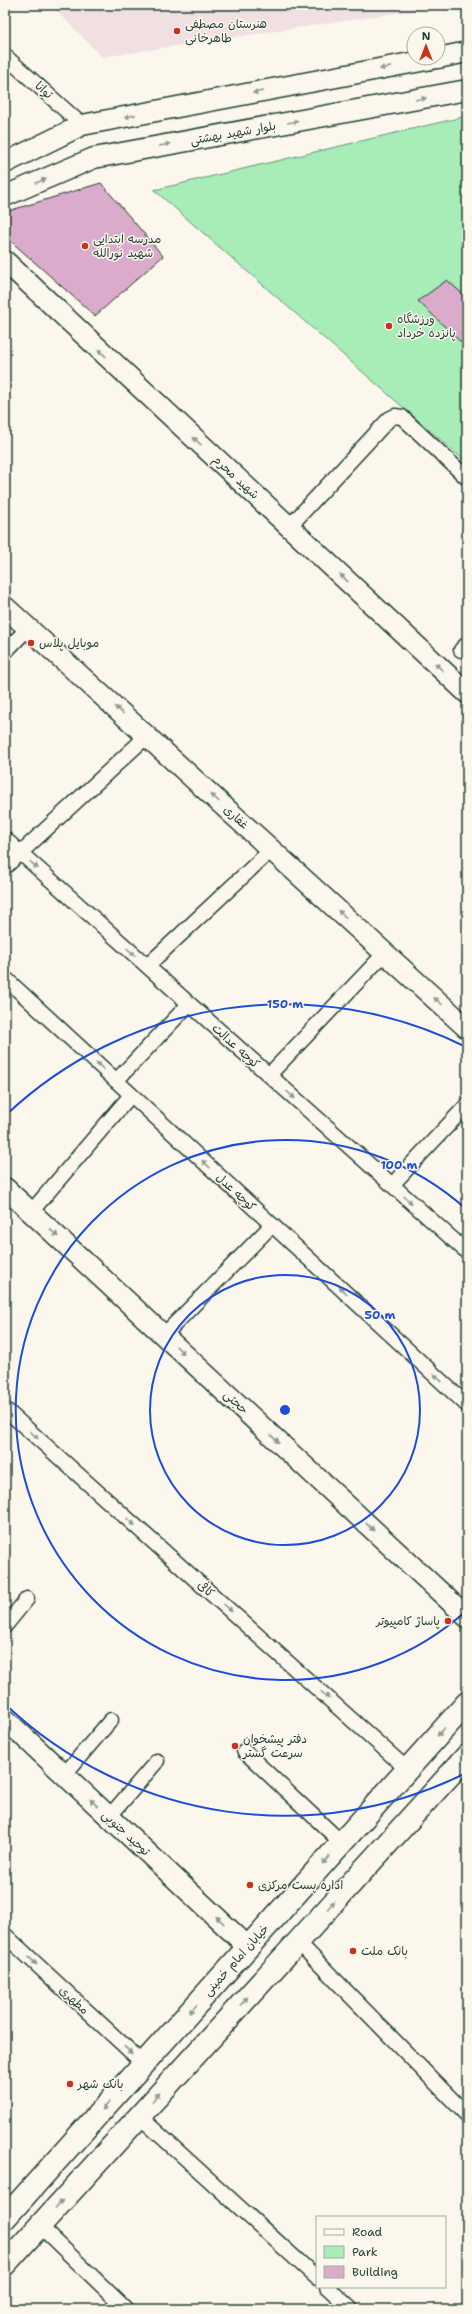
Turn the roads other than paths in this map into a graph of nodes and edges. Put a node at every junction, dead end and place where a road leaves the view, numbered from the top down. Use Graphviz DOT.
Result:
graph roads {
  1 [pos="467,52"];
  2 [pos="5,56"];
  3 [pos="446,56"];
  4 [pos="406,64"];
  5 [pos="467,90"];
  6 [pos="82,125"];
  7 [pos="5,163"];
  8 [pos="5,196"];
  9 [pos="5,262"];
  10 [pos="467,478"];
  11 [pos="289,527"];
  12 [pos="5,606"];
  13 [pos="28,628"];
  14 [pos="5,652"];
  15 [pos="467,693"];
  16 [pos="147,736"];
  17 [pos="5,839"];
  18 [pos="272,849"];
  19 [pos="19,852"];
  20 [pos="5,866"];
  21 [pos="386,954"];
  22 [pos="147,966"];
  23 [pos="5,978"];
  24 [pos="189,1004"];
  25 [pos="467,1028"];
  26 [pos="269,1075"];
  27 [pos="116,1081"];
  28 [pos="131,1095"];
  29 [pos="467,1105"];
  30 [pos="392,1185"];
  31 [pos="6,1190"];
  32 [pos="31,1212"];
  33 [pos="272,1225"];
  34 [pos="467,1252"];
  35 [pos="164,1335"];
  36 [pos="467,1405"];
  37 [pos="5,1409"];
  38 [pos="28,1599"];
  39 [pos="467,1617"];
  40 [pos="5,1626"];
  41 [pos="467,1703"];
  42 [pos="5,1719"];
  43 [pos="112,1720"];
  44 [pos="244,1751"];
  45 [pos="467,1756"];
  46 [pos="157,1760"];
  47 [pos="408,1770"];
  48 [pos="64,1775"];
  49 [pos="109,1817"];
  50 [pos="342,1843"];
  51 [pos="5,1935"];
  52 [pos="298,1942"];
  53 [pos="248,1947"];
  54 [pos="144,2064"];
  55 [pos="467,2115"];
  56 [pos="139,2116"];
  57 [pos="5,2218"];
  58 [pos="40,2226"];
  59 [pos="5,2264"];
  60 [pos="316,2277"];
  61 [pos="328,2288"];
  62 [pos="126,2309"];
  63 [pos="351,2309"];
  1 -- 3 [label="street"];
  2 -- 6 [label="street, توانا"];
  4 -- 6 [label="street, one-way"];
  8 -- 5 [label="street, بلوار شهید بهشتی, one-way"];
  6 -- 7 [label="street"];
  11 -- 9 [label="street, شهید محرم, one-way"];
  10 -- 11 [label="street"];
  15 -- 11 [label="street, شهید محرم, one-way"];
  12 -- 13 [label="street, غفاری"];
  13 -- 14 [label="street"];
  16 -- 13 [label="street, غفاری, one-way"];
  18 -- 16 [label="street, غفاری, one-way"];
  16 -- 19 [label="street"];
  17 -- 19 [label="street, کوچه عدالت"];
  21 -- 18 [label="street, غفاری, one-way"];
  18 -- 22 [label="street"];
  19 -- 20 [label="street"];
  19 -- 22 [label="street, کوچه عدالت, one-way"];
  25 -- 21 [label="street, غفاری, one-way"];
  21 -- 26 [label="street"];
  22 -- 24 [label="street, کوچه عدالت"];
  27 -- 23 [label="street, کوچه عدل, one-way"];
  24 -- 26 [label="street, کوچه عدالت"];
  24 -- 27 [label="street"];
  26 -- 30 [label="street, کوچه عدالت, one-way"];
  27 -- 28 [label="street, کوچه عدل"];
  28 -- 32 [label="street"];
  33 -- 28 [label="street, کوچه عدل, one-way"];
  29 -- 30 [label="street"];
  30 -- 34 [label="street, کوچه عدالت, one-way"];
  31 -- 32 [label="street, حجتی"];
  32 -- 35 [label="street, حجتی, one-way"];
  33 -- 35 [label="street"];
  36 -- 33 [label="street, کوچه عدل, one-way"];
  35 -- 39 [label="street, حجتی, one-way"];
  37 -- 47 [label="street, کافی, one-way"];
  38 -- 40 [label="street"];
  41 -- 47 [label="main road, خیابان امام خمینی, one-way"];
  42 -- 48 [label="street, توحید جنوبی"];
  43 -- 48 [label="street"];
  44 -- 50 [label="street"];
  52 -- 45 [label="main road, one-way"];
  46 -- 49 [label="street"];
  47 -- 50 [label="main road, خیابان امام خمینی"];
  49 -- 48 [label="street, توحید جنوبی, one-way"];
  53 -- 49 [label="street, توحید جنوبی, one-way"];
  50 -- 53 [label="main road, خیابان امام خمینی, one-way"];
  51 -- 54 [label="street, مطهری, one-way"];
  52 -- 55 [label="street"];
  56 -- 52 [label="main road, one-way"];
  53 -- 54 [label="main road, خیابان امام خمینی, one-way"];
  54 -- 57 [label="main road, خیابان امام خمینی, one-way"];
  58 -- 56 [label="main road, one-way"];
  56 -- 60 [label="street"];
  58 -- 59 [label="main road"];
  58 -- 62 [label="street"];
  61 -- 63 [label="street"];
}
